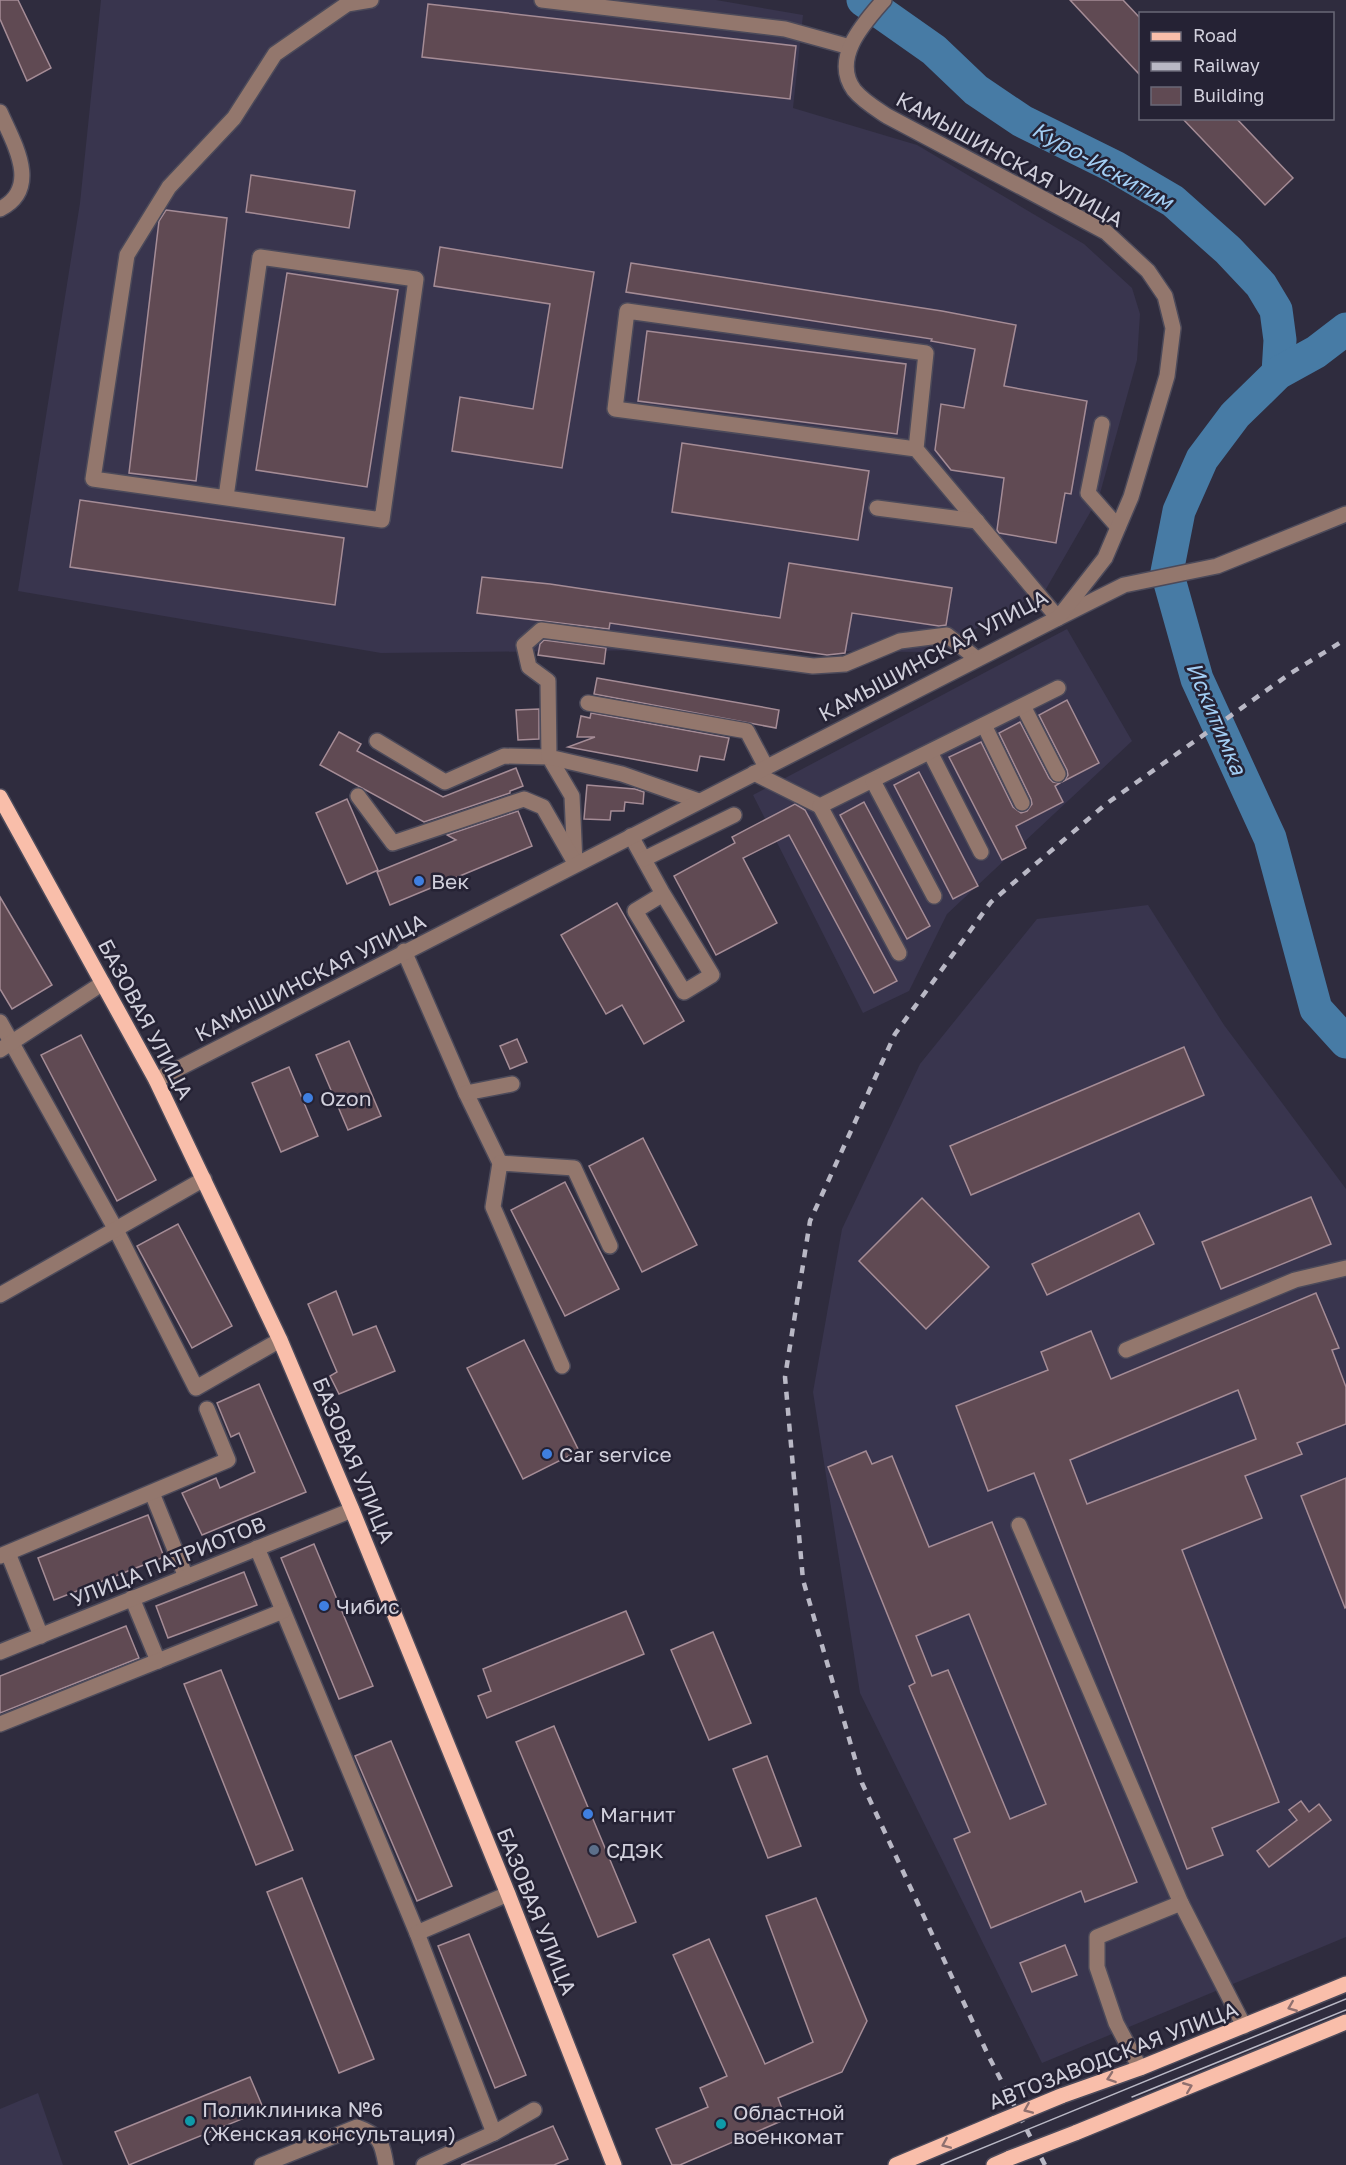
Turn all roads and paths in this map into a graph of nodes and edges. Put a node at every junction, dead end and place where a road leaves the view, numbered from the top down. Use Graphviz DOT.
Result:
graph roads {
  1 [pos="370,0"];
  2 [pos="542,0"];
  3 [pos="884,0"];
  4 [pos="850,47"];
  5 [pos="0,112"];
  6 [pos="0,209"];
  7 [pos="1102,424"];
  8 [pos="916,449"];
  9 [pos="226,497"];
  10 [pos="877,508"];
  11 [pos="1346,514"];
  12 [pos="977,521"];
  13 [pos="1118,527"];
  14 [pos="1058,618"];
  15 [pos="976,659"];
  16 [pos="1058,688"];
  17 [pos="588,703"];
  18 [pos="1023,706"];
  19 [pos="984,725"];
  20 [pos="376,741"];
  21 [pos="930,752"];
  22 [pos="549,757"];
  23 [pos="760,770"];
  24 [pos="1058,774"];
  25 [pos="873,781"];
  26 [pos="358,796"];
  27 [pos="0,797"];
  28 [pos="699,801"];
  29 [pos="1022,803"];
  30 [pos="820,806"];
  31 [pos="734,815"];
  32 [pos="630,836"];
  33 [pos="981,852"];
  34 [pos="644,859"];
  35 [pos="575,864"];
  36 [pos="663,894"];
  37 [pos="934,896"];
  38 [pos="404,951"];
  39 [pos="899,953"];
  40 [pos="103,982"];
  41 [pos="0,1022"];
  42 [pos="6,1046"];
  43 [pos="156,1080"];
  44 [pos="512,1084"];
  45 [pos="465,1093"];
  46 [pos="500,1163"];
  47 [pos="204,1179"];
  48 [pos="115,1228"];
  49 [pos="610,1246"];
  50 [pos="1346,1268"];
  51 [pos="0,1295"];
  52 [pos="280,1340"];
  53 [pos="1126,1350"];
  54 [pos="562,1366"];
  55 [pos="207,1409"];
  56 [pos="152,1493"];
  57 [pos="352,1509"];
  58 [pos="1019,1525"];
  59 [pos="257,1548"];
  60 [pos="4,1554"];
  61 [pos="186,1577"];
  62 [pos="132,1598"];
  63 [pos="283,1611"];
  64 [pos="40,1635"];
  65 [pos="0,1652"];
  66 [pos="158,1660"];
  67 [pos="0,1724"];
  68 [pos="508,1894"];
  69 [pos="1181,1903"];
  70 [pos="417,1933"];
  71 [pos="1346,1984"];
  72 [pos="1346,2022"];
  73 [pos="1244,2026"];
  74 [pos="1140,2068"];
  75 [pos="534,2110"];
  76 [pos="494,2133"];
  77 [pos="262,2165"];
  78 [pos="386,2165"];
  79 [pos="424,2165"];
  80 [pos="614,2165"];
  81 [pos="896,2165"];
  82 [pos="994,2165"];
  1 -- 9 [label="street"];
  2 -- 4 [label="street"];
  3 -- 4 [label="street, КАМЫШИНСКАЯ УЛИЦА"];
  4 -- 13 [label="street, КАМЫШИНСКАЯ УЛИЦА"];
  5 -- 6 [label="street"];
  7 -- 13 [label="street"];
  8 -- 8 [label="street"];
  8 -- 12 [label="street"];
  9 -- 9 [label="street"];
  10 -- 12 [label="street"];
  11 -- 14 [label="street"];
  12 -- 14 [label="street"];
  13 -- 14 [label="street, КАМЫШИНСКАЯ УЛИЦА"];
  14 -- 15 [label="street, КАМЫШИНСКАЯ УЛИЦА"];
  15 -- 22 [label="street"];
  15 -- 23 [label="street, КАМЫШИНСКАЯ УЛИЦА"];
  16 -- 18 [label="street"];
  17 -- 23 [label="street"];
  18 -- 19 [label="street"];
  18 -- 24 [label="street"];
  19 -- 21 [label="street"];
  19 -- 29 [label="street"];
  20 -- 22 [label="street"];
  21 -- 25 [label="street"];
  21 -- 33 [label="street"];
  22 -- 28 [label="street"];
  22 -- 35 [label="street"];
  23 -- 28 [label="street, КАМЫШИНСКАЯ УЛИЦА"];
  23 -- 30 [label="street"];
  25 -- 30 [label="street"];
  25 -- 37 [label="street"];
  26 -- 35 [label="street"];
  27 -- 40 [label="main road, БАЗОВАЯ УЛИЦА"];
  28 -- 32 [label="street, КАМЫШИНСКАЯ УЛИЦА"];
  30 -- 39 [label="street"];
  31 -- 34 [label="street"];
  32 -- 34 [label="street"];
  32 -- 35 [label="street, КАМЫШИНСКАЯ УЛИЦА"];
  34 -- 36 [label="street"];
  35 -- 38 [label="street, КАМЫШИНСКАЯ УЛИЦА"];
  36 -- 36 [label="street"];
  38 -- 43 [label="street, КАМЫШИНСКАЯ УЛИЦА"];
  38 -- 45 [label="street"];
  40 -- 42 [label="street"];
  40 -- 43 [label="main road, БАЗОВАЯ УЛИЦА"];
  41 -- 42 [label="street"];
  42 -- 48 [label="street"];
  43 -- 47 [label="main road, БАЗОВАЯ УЛИЦА"];
  44 -- 45 [label="street"];
  45 -- 46 [label="street"];
  46 -- 49 [label="street"];
  46 -- 54 [label="street"];
  47 -- 48 [label="street"];
  47 -- 52 [label="main road, БАЗОВАЯ УЛИЦА"];
  48 -- 51 [label="street"];
  48 -- 52 [label="street"];
  50 -- 53 [label="street"];
  52 -- 57 [label="main road, БАЗОВАЯ УЛИЦА"];
  55 -- 56 [label="street"];
  56 -- 60 [label="street"];
  56 -- 61 [label="street"];
  57 -- 59 [label="street, УЛИЦА ПАТРИОТОВ"];
  57 -- 68 [label="main road, БАЗОВАЯ УЛИЦА"];
  58 -- 69 [label="street"];
  59 -- 61 [label="street, УЛИЦА ПАТРИОТОВ"];
  59 -- 63 [label="street"];
  60 -- 64 [label="street"];
  61 -- 62 [label="street, УЛИЦА ПАТРИОТОВ"];
  62 -- 64 [label="street, УЛИЦА ПАТРИОТОВ"];
  62 -- 66 [label="street"];
  63 -- 66 [label="street"];
  63 -- 70 [label="street"];
  64 -- 65 [label="street, УЛИЦА ПАТРИОТОВ"];
  66 -- 67 [label="street"];
  68 -- 70 [label="street"];
  68 -- 80 [label="main road, БАЗОВАЯ УЛИЦА"];
  69 -- 73 [label="street"];
  69 -- 74 [label="street"];
  70 -- 76 [label="street"];
  71 -- 73 [label="main road, АВТОЗАВОДСКАЯ УЛИЦА, one-way"];
  82 -- 72 [label="main road, one-way, bridge"];
  73 -- 74 [label="main road, АВТОЗАВОДСКАЯ УЛИЦА"];
  74 -- 81 [label="main road, АВТОЗАВОДСКАЯ УЛИЦА, one-way, bridge"];
  75 -- 76 [label="street"];
  76 -- 79 [label="street"];
  77 -- 78 [label="street"];
}
